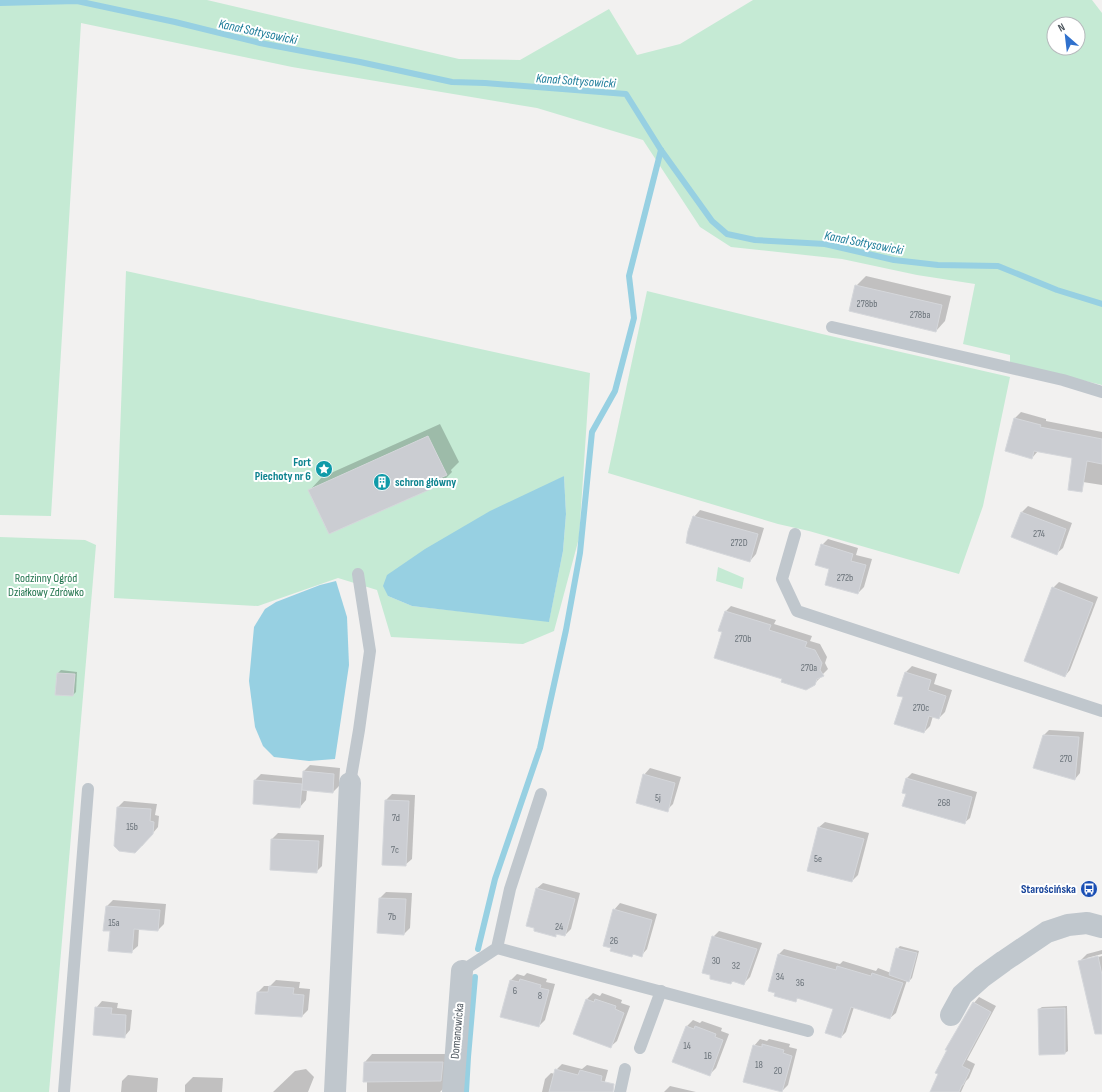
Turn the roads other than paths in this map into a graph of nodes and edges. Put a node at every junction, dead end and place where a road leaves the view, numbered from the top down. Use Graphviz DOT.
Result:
graph roads {
  1 [pos="832,327"];
  2 [pos="1102,392"];
  3 [pos="795,534"];
  4 [pos="358,574"];
  5 [pos="1102,711"];
  6 [pos="350,783"];
  7 [pos="88,789"];
  8 [pos="541,794"];
  9 [pos="1102,927"];
  10 [pos="497,948"];
  11 [pos="462,971"];
  12 [pos="661,991"];
  13 [pos="951,1015"];
  14 [pos="808,1031"];
  15 [pos="640,1048"];
  16 [pos="625,1069"];
  17 [pos="64,1092"];
  18 [pos="335,1092"];
  19 [pos="453,1092"];
  20 [pos="620,1092"];
  1 -- 2 [label="lane"];
  3 -- 5 [label="lane"];
  4 -- 6 [label="lane"];
  6 -- 18 [label="street"];
  7 -- 17 [label="lane"];
  8 -- 10 [label="lane"];
  9 -- 13 [label="street"];
  10 -- 11 [label="lane"];
  10 -- 12 [label="lane"];
  11 -- 19 [label="street, Domanowicka"];
  12 -- 14 [label="lane"];
  12 -- 15 [label="lane"];
  16 -- 20 [label="lane"];
}
